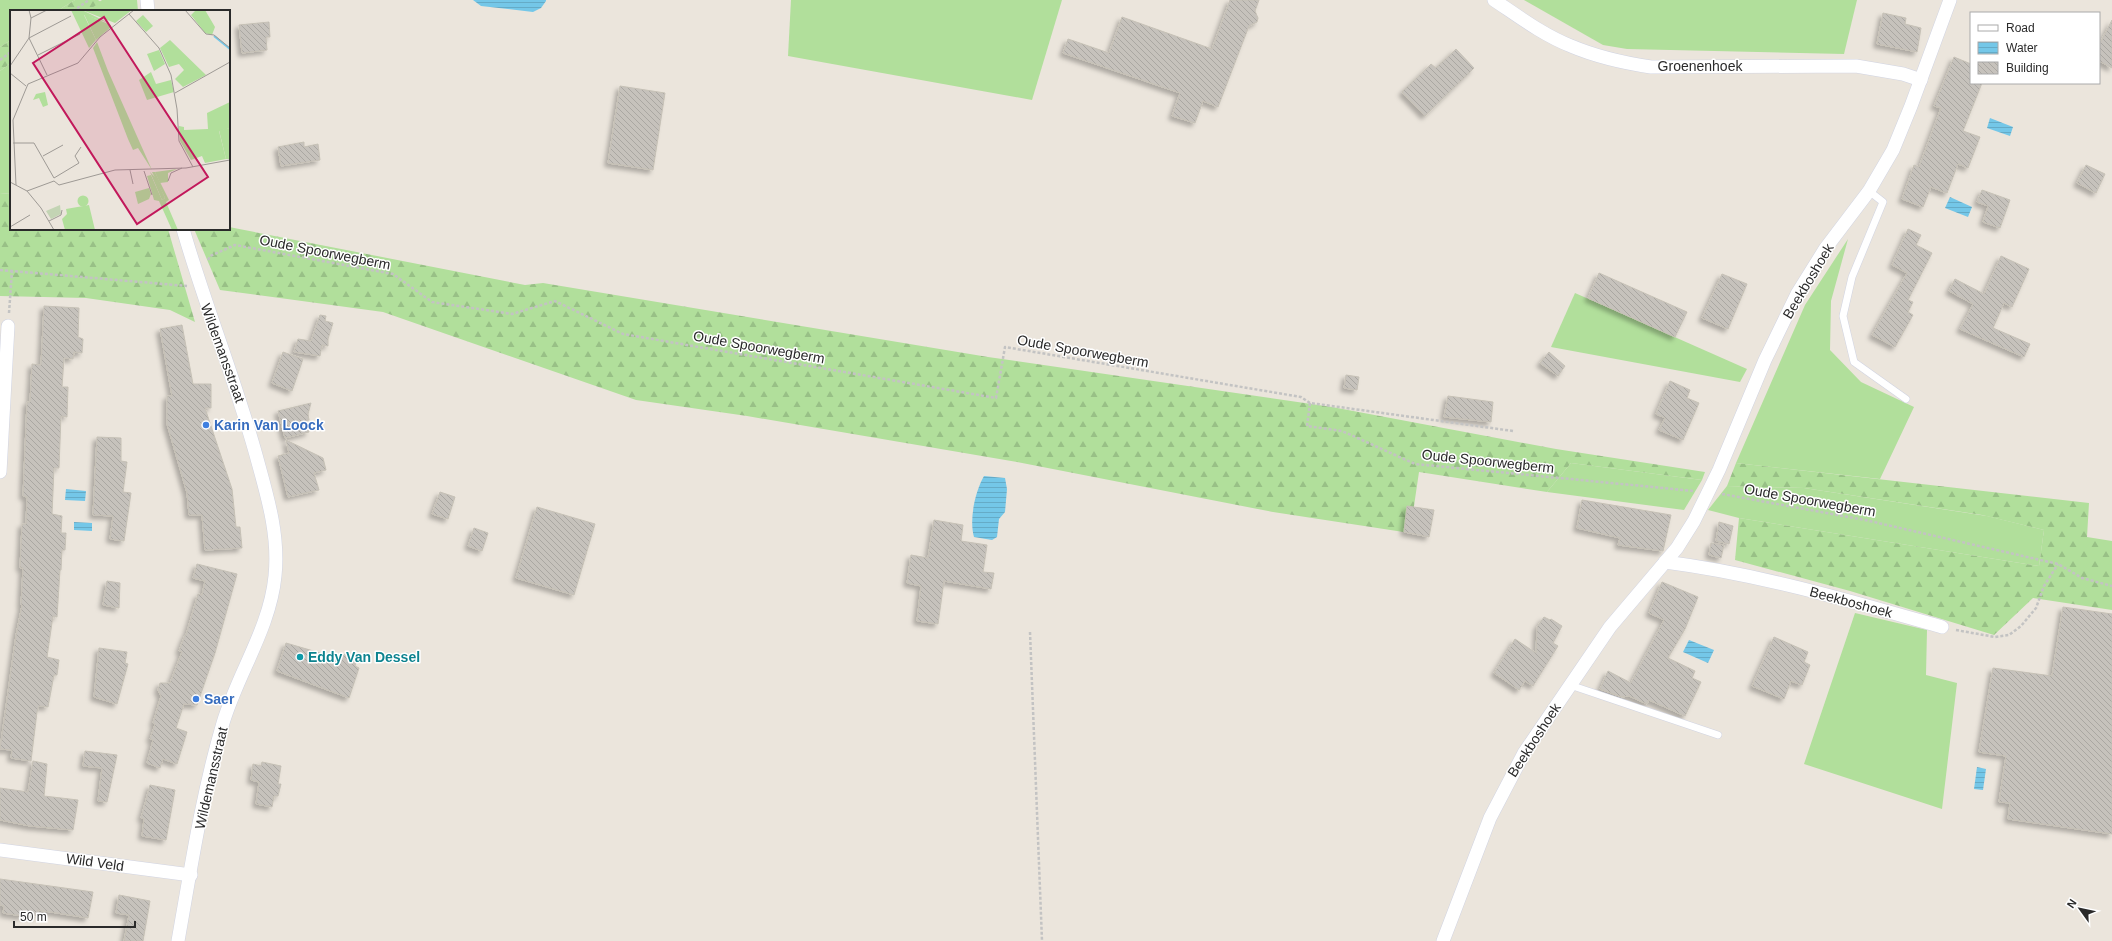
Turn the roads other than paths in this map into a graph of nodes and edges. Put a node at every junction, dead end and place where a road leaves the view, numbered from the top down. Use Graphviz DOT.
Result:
graph roads {
  1 [pos="147,0"];
  2 [pos="1494,0"];
  3 [pos="1950,0"];
  4 [pos="148,10"];
  5 [pos="1921,80"];
  6 [pos="1868,191"];
  7 [pos="183,230"];
  8 [pos="8,326"];
  9 [pos="1906,399"];
  10 [pos="0,472"];
  11 [pos="1665,562"];
  12 [pos="1942,627"];
  13 [pos="1570,685"];
  14 [pos="1718,734"];
  15 [pos="0,850"];
  16 [pos="190,875"];
  17 [pos="178,941"];
  18 [pos="1443,941"];
  1 -- 4 [label="street"];
  2 -- 5 [label="street, Groenenhoek"];
  3 -- 5 [label="street, Beekboshoek"];
  5 -- 6 [label="street, Beekboshoek"];
  6 -- 9 [label="lane"];
  6 -- 11 [label="street, Beekboshoek"];
  7 -- 16 [label="street, Wildemansstraat"];
  8 -- 10 [label="street"];
  11 -- 12 [label="street, Beekboshoek"];
  11 -- 13 [label="street, Beekboshoek"];
  13 -- 14 [label="lane"];
  13 -- 18 [label="street, Beekboshoek"];
  15 -- 16 [label="street, Wild Veld"];
  16 -- 17 [label="street, Wildemansstraat"];
}
